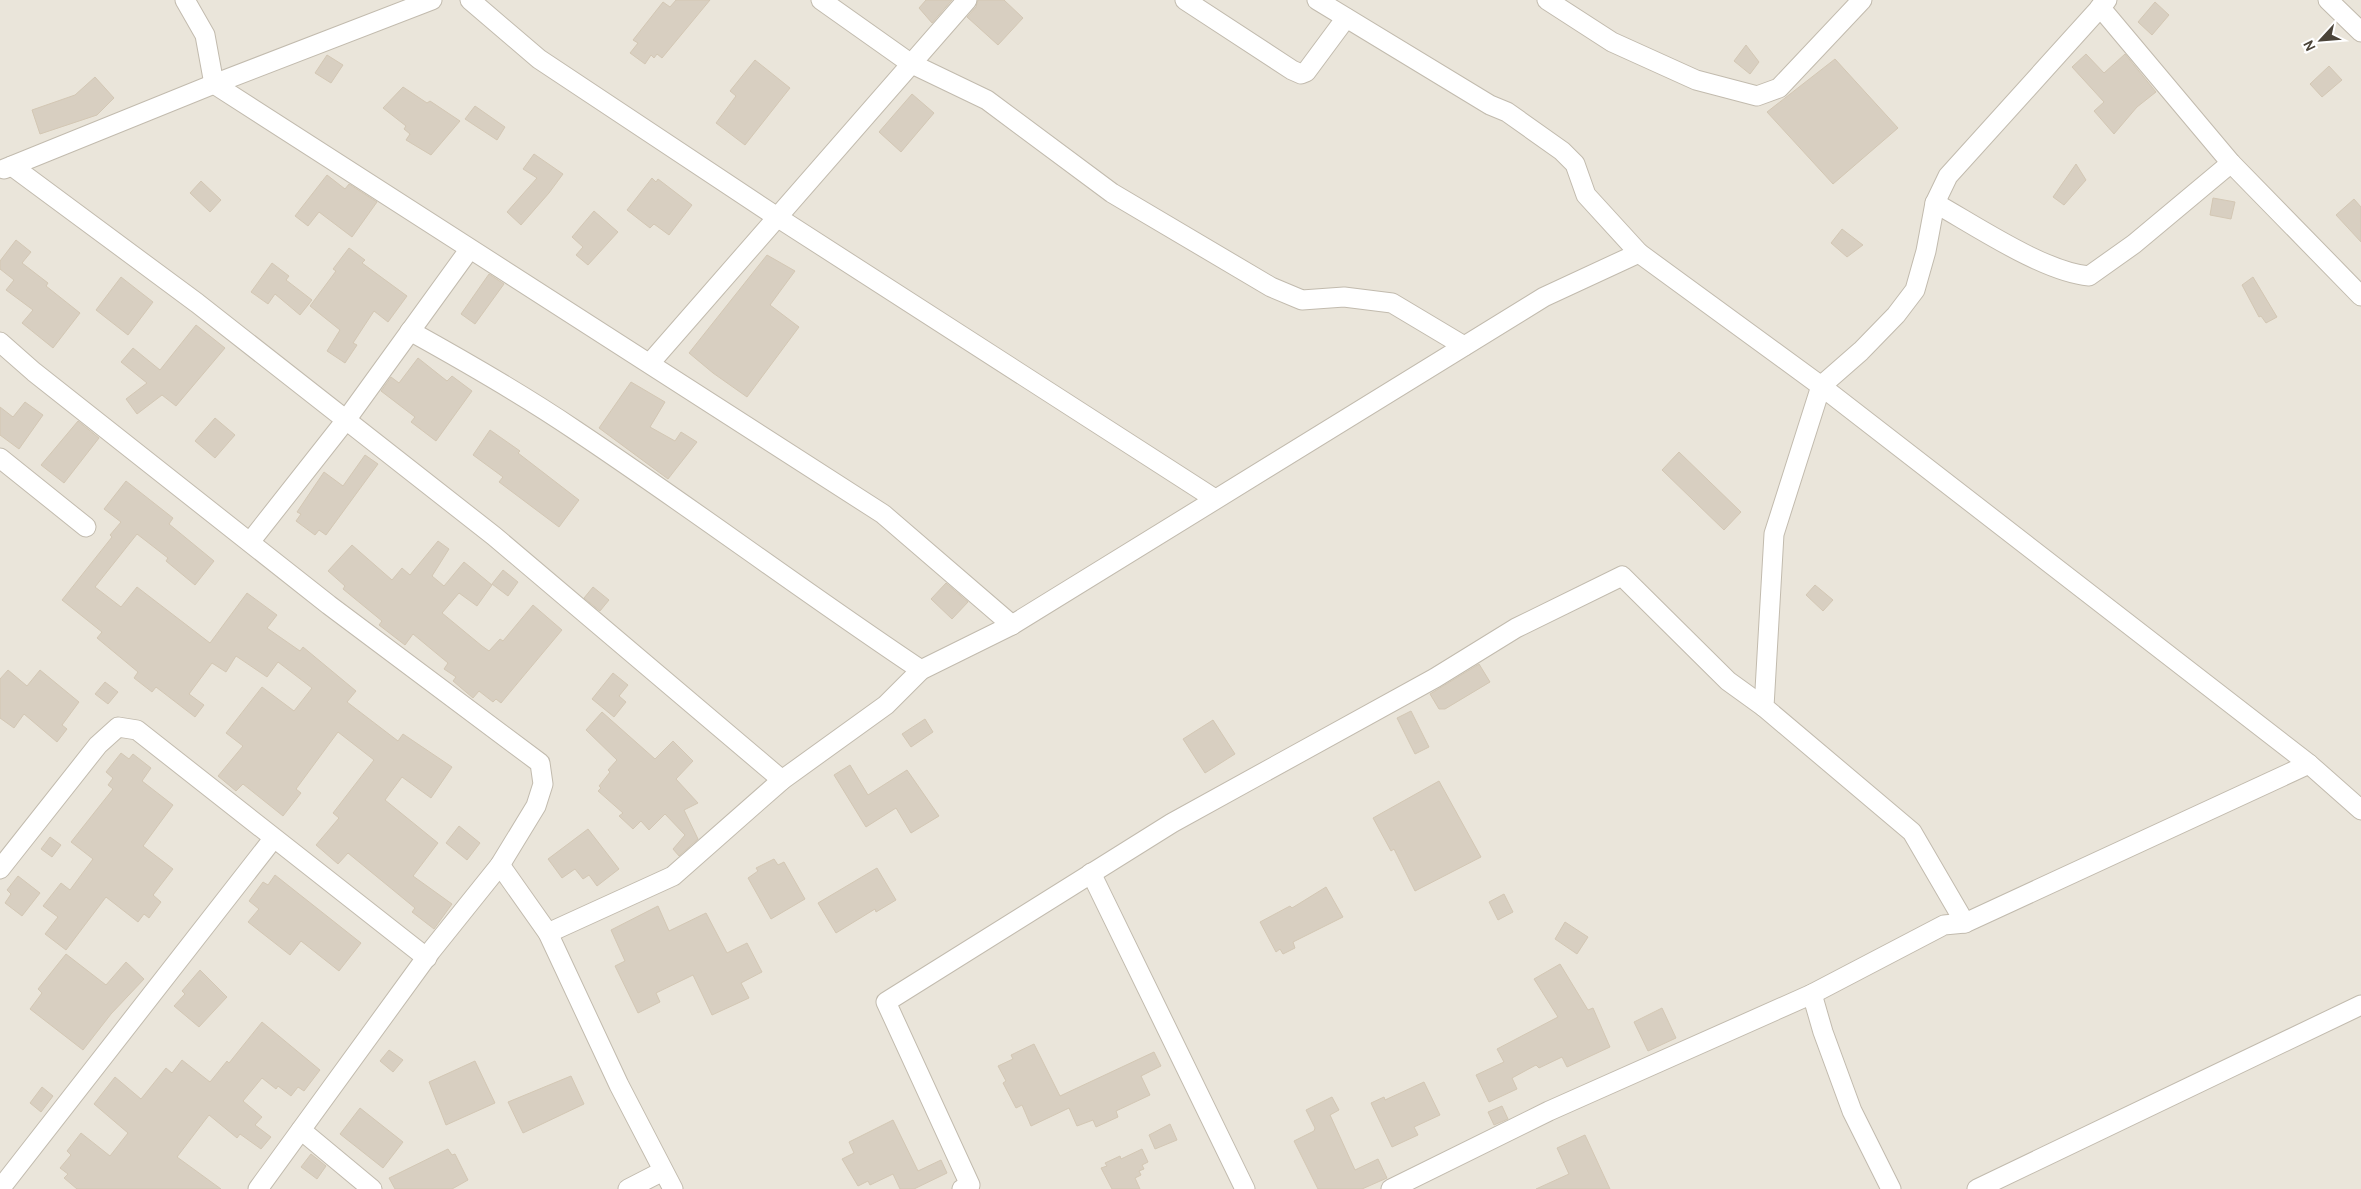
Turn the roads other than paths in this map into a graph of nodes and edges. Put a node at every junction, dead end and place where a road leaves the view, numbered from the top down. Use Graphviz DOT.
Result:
graph roads {
  1 [pos="185,0"];
  2 [pos="432,0"];
  3 [pos="470,0"];
  4 [pos="821,0"];
  5 [pos="967,0"];
  6 [pos="1184,0"];
  7 [pos="1317,0"];
  8 [pos="1546,0"];
  9 [pos="1862,0"];
  10 [pos="2328,0"];
  11 [pos="2103,4"];
  12 [pos="1346,18"];
  13 [pos="2361,32"];
  14 [pos="910,63"];
  15 [pos="214,84"];
  16 [pos="2231,163"];
  17 [pos="6,168"];
  18 [pos="1935,203"];
  19 [pos="777,217"];
  20 [pos="469,250"];
  21 [pos="1639,253"];
  22 [pos="2361,296"];
  23 [pos="410,331"];
  24 [pos="0,342"];
  25 [pos="1464,346"];
  26 [pos="650,363"];
  27 [pos="1821,386"];
  28 [pos="346,420"];
  29 [pos="0,458"];
  30 [pos="1215,498"];
  31 [pos="86,527"];
  32 [pos="250,542"];
  33 [pos="1012,625"];
  34 [pos="921,670"];
  35 [pos="1764,707"];
  36 [pos="2309,764"];
  37 [pos="782,780"];
  38 [pos="2361,810"];
  39 [pos="273,839"];
  40 [pos="500,865"];
  41 [pos="0,869"];
  42 [pos="1092,873"];
  43 [pos="1965,923"];
  44 [pos="548,933"];
  45 [pos="426,958"];
  46 [pos="1812,994"];
  47 [pos="2361,1005"];
  48 [pos="301,1130"];
  49 [pos="664,1171"];
  50 [pos="0,1189"];
  51 [pos="258,1189"];
  52 [pos="372,1189"];
  53 [pos="628,1189"];
  54 [pos="674,1189"];
  55 [pos="962,1189"];
  56 [pos="1245,1189"];
  57 [pos="1391,1189"];
  58 [pos="1891,1189"];
  59 [pos="1977,1189"];
  1 -- 15 [label="street"];
  2 -- 15 [label="street"];
  3 -- 19 [label="street"];
  4 -- 14 [label="street"];
  5 -- 14 [label="street"];
  6 -- 12 [label="street"];
  7 -- 12 [label="street"];
  8 -- 9 [label="street"];
  10 -- 13 [label="street"];
  11 -- 16 [label="street"];
  11 -- 18 [label="street"];
  12 -- 21 [label="street"];
  14 -- 19 [label="street"];
  14 -- 25 [label="street"];
  15 -- 17 [label="street"];
  15 -- 20 [label="street"];
  16 -- 18 [label="street"];
  16 -- 22 [label="street"];
  17 -- 28 [label="street"];
  18 -- 27 [label="street"];
  19 -- 26 [label="street"];
  19 -- 30 [label="street"];
  20 -- 23 [label="street"];
  20 -- 26 [label="street"];
  21 -- 25 [label="street"];
  21 -- 27 [label="street"];
  23 -- 28 [label="street"];
  23 -- 34 [label="street"];
  24 -- 32 [label="street"];
  25 -- 30 [label="street"];
  26 -- 33 [label="street"];
  27 -- 35 [label="street"];
  27 -- 36 [label="street"];
  28 -- 32 [label="street"];
  28 -- 37 [label="street"];
  29 -- 31 [label="street"];
  30 -- 33 [label="street"];
  32 -- 40 [label="street"];
  33 -- 34 [label="street"];
  34 -- 37 [label="street"];
  35 -- 42 [label="street"];
  35 -- 43 [label="street"];
  36 -- 38 [label="street"];
  36 -- 43 [label="street"];
  37 -- 44 [label="street"];
  39 -- 41 [label="street"];
  39 -- 45 [label="street"];
  39 -- 50 [label="street"];
  40 -- 44 [label="street"];
  40 -- 45 [label="street"];
  42 -- 55 [label="street"];
  42 -- 56 [label="street"];
  43 -- 46 [label="street"];
  44 -- 49 [label="street"];
  45 -- 48 [label="street"];
  46 -- 57 [label="street"];
  46 -- 58 [label="street"];
  47 -- 59 [label="street"];
  48 -- 51 [label="street"];
  48 -- 52 [label="street"];
  49 -- 53 [label="street"];
  49 -- 54 [label="street"];
}
